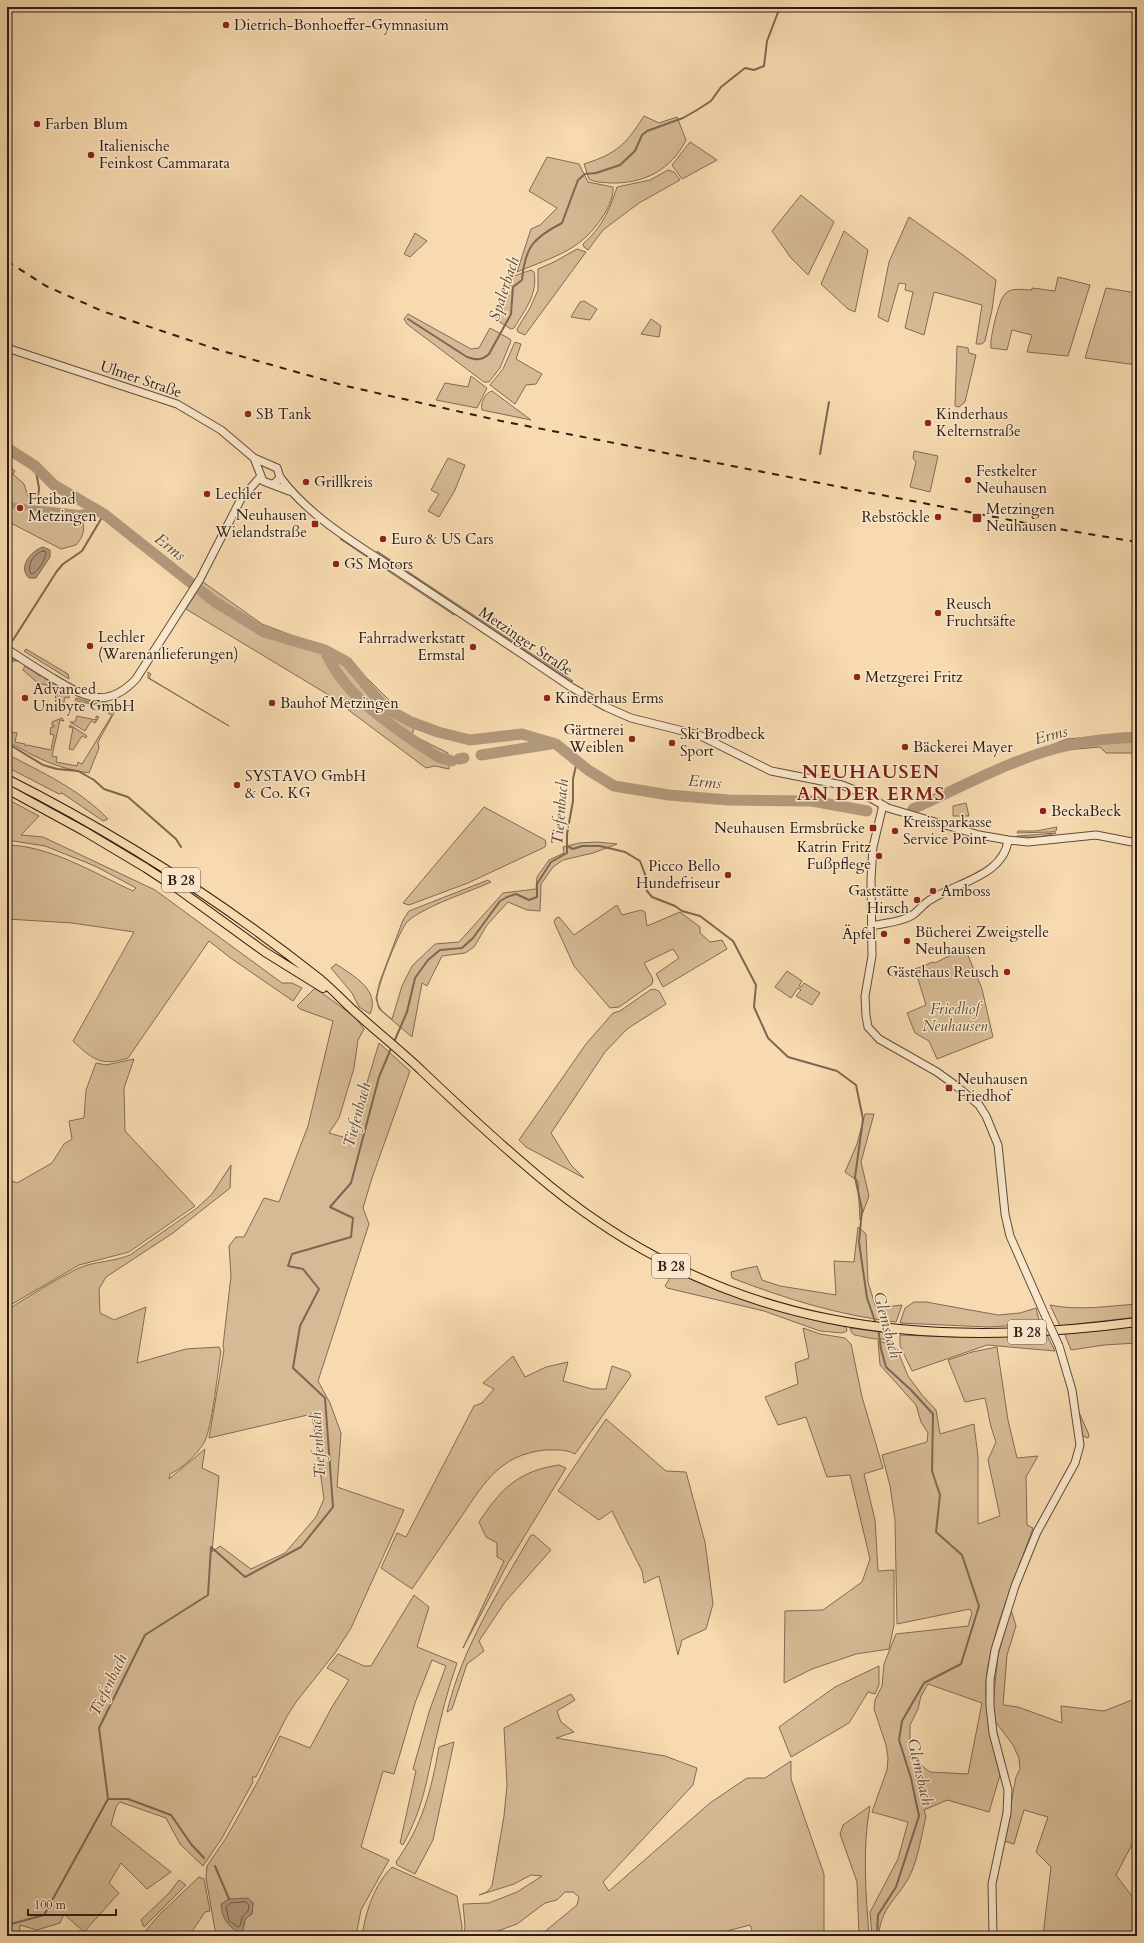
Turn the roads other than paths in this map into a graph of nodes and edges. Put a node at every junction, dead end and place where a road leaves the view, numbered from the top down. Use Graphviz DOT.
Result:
graph roads {
  1 [pos="7,348"];
  2 [pos="254,458"];
  3 [pos="269,466"];
  4 [pos="261,474"];
  5 [pos="280,477"];
  6 [pos="270,484"];
  7 [pos="248,490"];
  8 [pos="290,491"];
  9 [pos="7,649"];
  10 [pos="7,779"];
  11 [pos="9,791"];
  12 [pos="883,805"];
  13 [pos="1008,840"];
  14 [pos="1137,843"];
  15 [pos="872,926"];
  16 [pos="345,1002"];
  17 [pos="1137,1322"];
  18 [pos="993,1936"];
  1 -- 2 [label="street, Ulmer Straße"];
  2 -- 3 [label="street, Ulmer Straße"];
  2 -- 4 [label="street, Ulmer Straße"];
  3 -- 4 [label="street"];
  3 -- 5 [label="street, Ulmer Straße"];
  4 -- 6 [label="street, Ulmer Straße"];
  4 -- 7 [label="street"];
  5 -- 6 [label="street"];
  5 -- 8 [label="street, Metzinger Straße"];
  6 -- 7 [label="street"];
  6 -- 8 [label="street, Metzinger Straße"];
  7 -- 9 [label="street"];
  8 -- 12 [label="street, Metzinger Straße"];
  10 -- 16 [label="main road, B 28"];
  11 -- 16 [label="main road, B 28"];
  12 -- 13 [label="street, Metzinger Straße"];
  12 -- 15 [label="street"];
  13 -- 14 [label="street, Metzinger Straße"];
  13 -- 15 [label="street"];
  15 -- 18 [label="street, bridge"];
  16 -- 17 [label="main road, B 28"];
}
